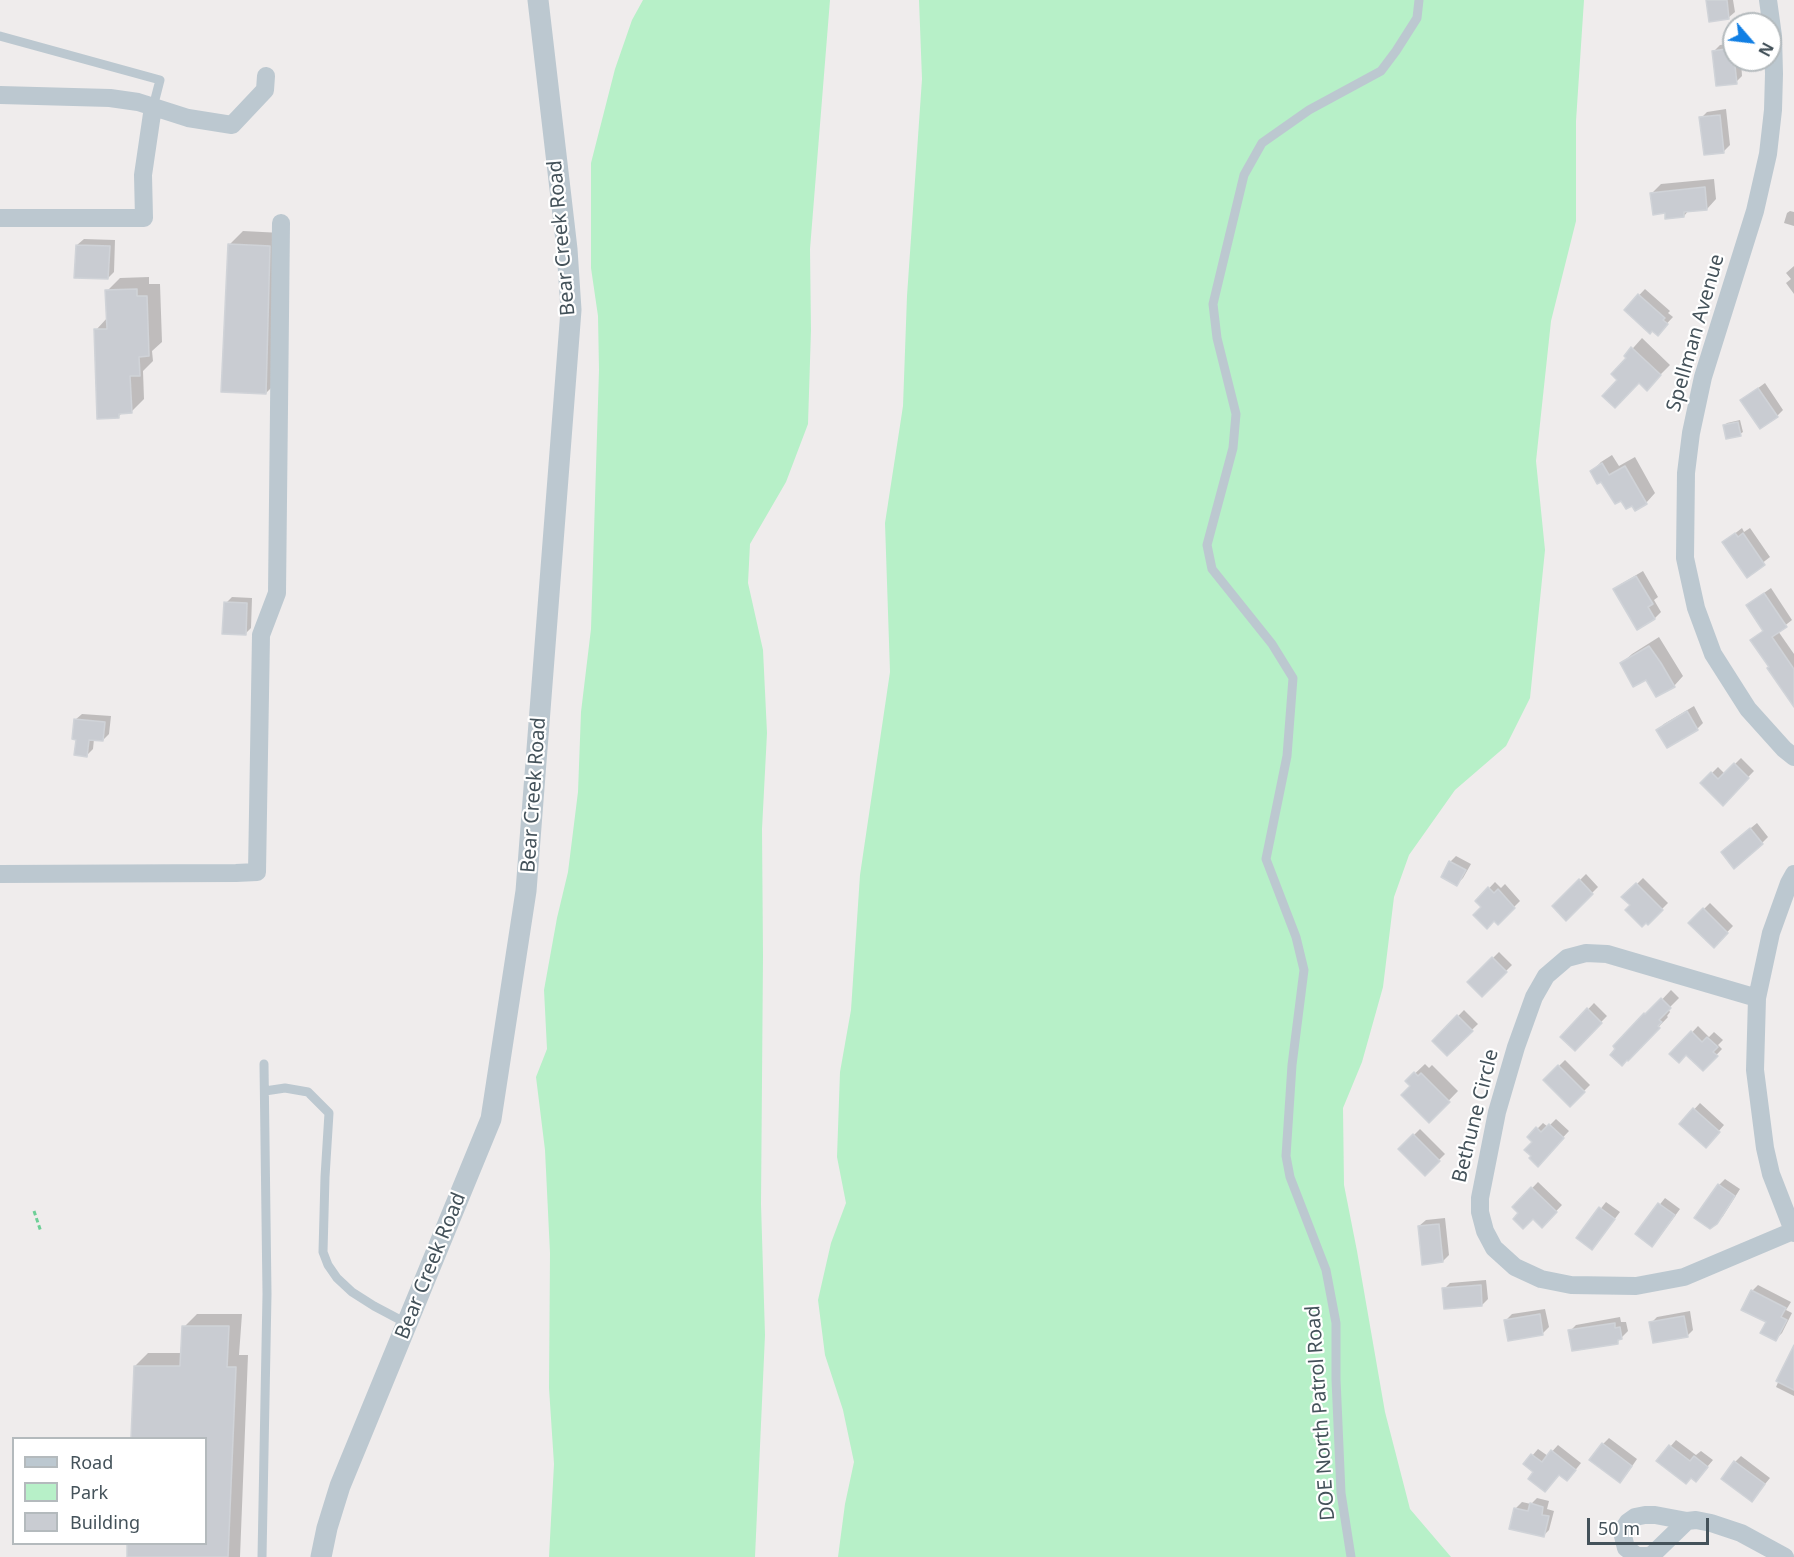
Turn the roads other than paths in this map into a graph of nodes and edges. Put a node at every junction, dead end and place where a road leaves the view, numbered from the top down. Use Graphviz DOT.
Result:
graph roads {
  1 [pos="537,0"];
  2 [pos="1419,0"];
  3 [pos="1768,0"];
  4 [pos="0,36"];
  5 [pos="266,76"];
  6 [pos="0,95"];
  7 [pos="153,106"];
  8 [pos="0,218"];
  9 [pos="281,223"];
  10 [pos="1794,758"];
  11 [pos="0,874"];
  12 [pos="1794,874"];
  13 [pos="1757,998"];
  14 [pos="264,1064"];
  15 [pos="265,1091"];
  16 [pos="1793,1232"];
  17 [pos="408,1324"];
  18 [pos="1687,1521"];
  19 [pos="262,1557"];
  20 [pos="321,1557"];
  21 [pos="1351,1557"];
  22 [pos="1785,1557"];
  1 -- 17 [label="street, Bear Creek Road"];
  2 -- 21 [label="lane, DOE North Patrol Road"];
  3 -- 10 [label="street, Spellman Avenue"];
  4 -- 7 [label="lane"];
  5 -- 7 [label="street"];
  6 -- 7 [label="street"];
  7 -- 8 [label="street"];
  9 -- 11 [label="street"];
  12 -- 13 [label="street"];
  13 -- 16 [label="street"];
  13 -- 16 [label="street, Bethune Circle"];
  14 -- 15 [label="lane"];
  15 -- 17 [label="lane"];
  15 -- 19 [label="lane"];
  17 -- 20 [label="street, Bear Creek Road"];
  18 -- 22 [label="street"];
}
